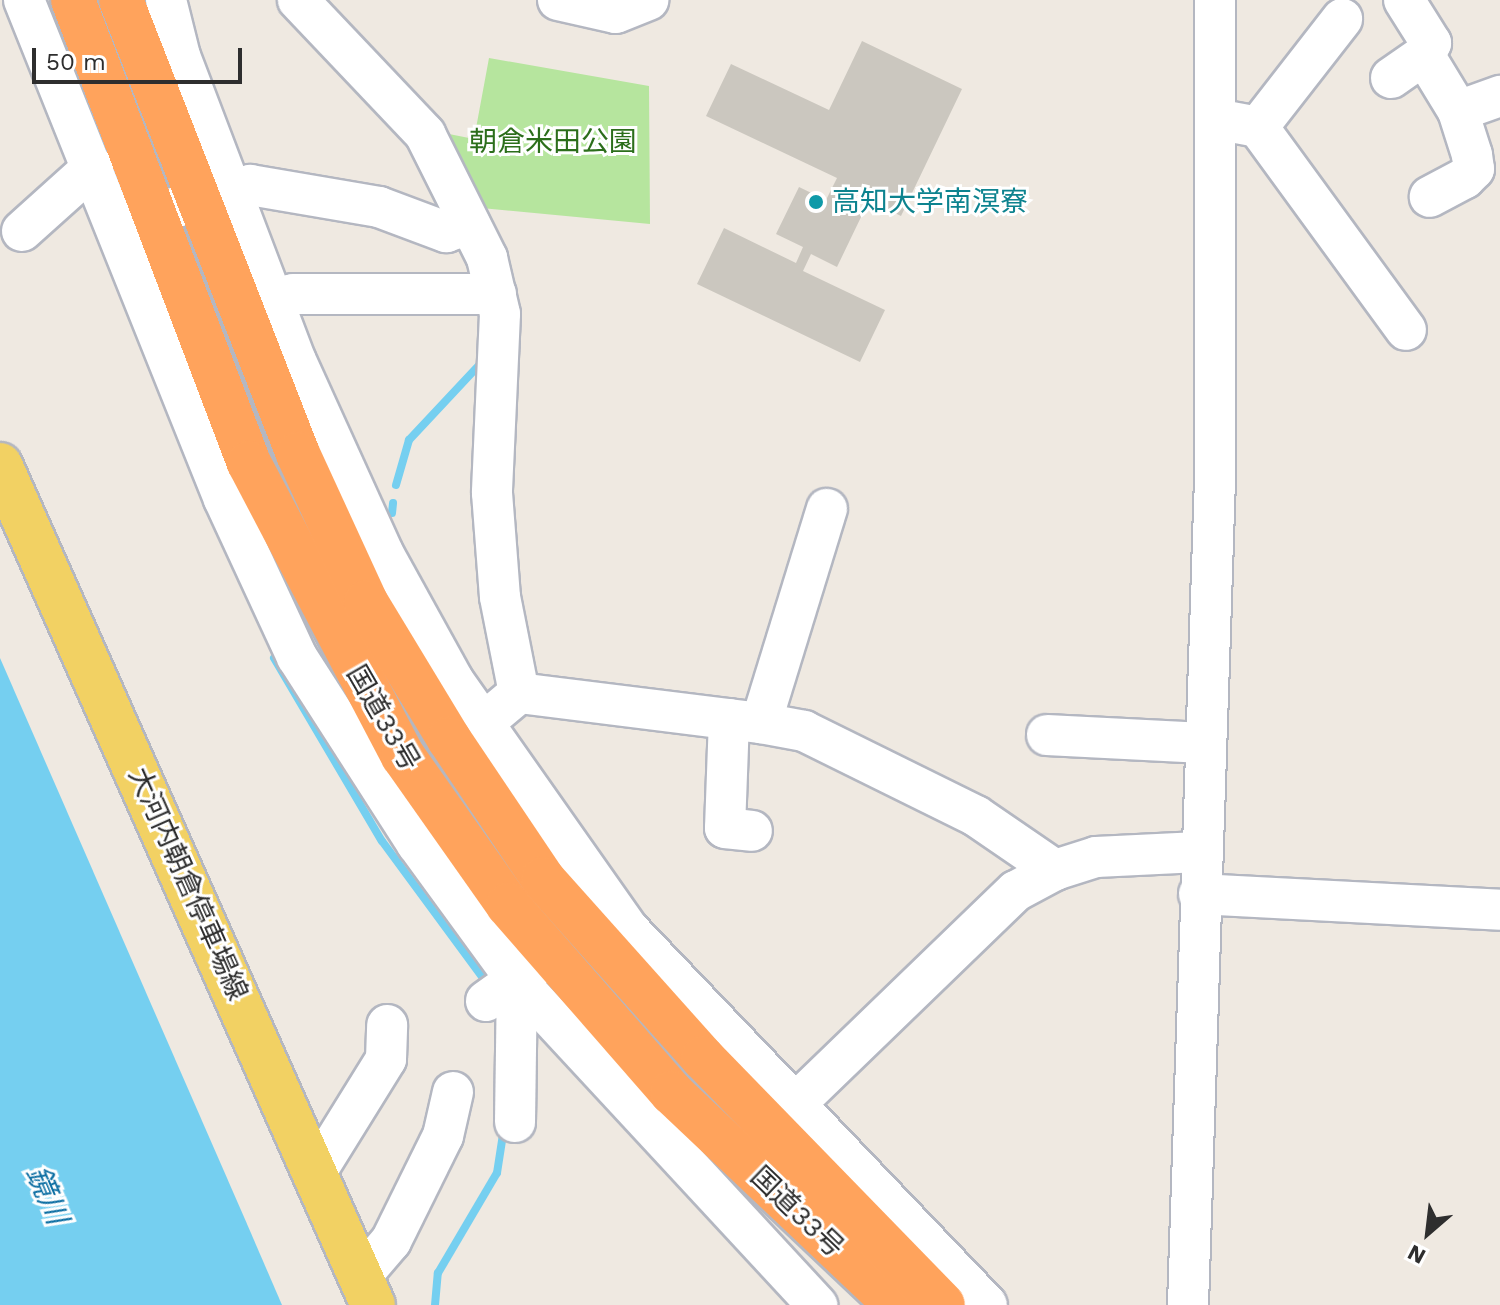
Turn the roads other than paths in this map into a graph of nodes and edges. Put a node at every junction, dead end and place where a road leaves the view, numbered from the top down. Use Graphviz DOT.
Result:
graph roads {
  1 [pos="24,0"];
  2 [pos="73,0"];
  3 [pos="121,0"];
  4 [pos="166,0"];
  5 [pos="298,0"];
  6 [pos="558,0"];
  7 [pos="649,0"];
  8 [pos="1215,0"];
  9 [pos="1405,1"];
  10 [pos="1342,19"];
  11 [pos="1424,55"];
  12 [pos="1391,78"];
  13 [pos="1500,96"];
  14 [pos="1458,111"];
  15 [pos="1215,119"];
  16 [pos="1258,127"];
  17 [pos="93,167"];
  18 [pos="1430,197"];
  19 [pos="174,206"];
  20 [pos="462,227"];
  21 [pos="20,229"];
  22 [pos="486,294"];
  23 [pos="274,301"];
  24 [pos="1406,330"];
  25 [pos="0,465"];
  26 [pos="827,509"];
  27 [pos="519,693"];
  28 [pos="745,721"];
  29 [pos="482,724"];
  30 [pos="1047,735"];
  31 [pos="1204,743"];
  32 [pos="725,829"];
  33 [pos="1199,852"];
  34 [pos="1055,870"];
  35 [pos="1199,894"];
  36 [pos="1500,910"];
  37 [pos="597,916"];
  38 [pos="551,953"];
  39 [pos="501,991"];
  40 [pos="387,1025"];
  41 [pos="453,1092"];
  42 [pos="792,1107"];
  43 [pos="515,1122"];
  44 [pos="316,1172"];
  45 [pos="367,1291"];
  46 [pos="817,1305"];
  47 [pos="896,1305"];
  48 [pos="943,1305"];
  49 [pos="987,1305"];
  50 [pos="1188,1305"];
  1 -- 17 [label="street"];
  2 -- 19 [label="highway, 国道33号"];
  3 -- 19 [label="highway, 国道33号"];
  4 -- 19 [label="street"];
  5 -- 20 [label="street"];
  6 -- 7 [label="street"];
  8 -- 15 [label="street"];
  9 -- 11 [label="street"];
  10 -- 16 [label="street"];
  11 -- 12 [label="street"];
  11 -- 14 [label="street"];
  13 -- 14 [label="street"];
  14 -- 18 [label="street"];
  15 -- 16 [label="street"];
  15 -- 31 [label="street"];
  16 -- 24 [label="street"];
  17 -- 19 [label="street"];
  17 -- 21 [label="street"];
  19 -- 20 [label="street"];
  19 -- 23 [label="street"];
  19 -- 37 [label="highway, 国道33号"];
  19 -- 38 [label="highway, 国道33号"];
  19 -- 39 [label="street"];
  20 -- 22 [label="street"];
  22 -- 23 [label="street"];
  22 -- 27 [label="street"];
  23 -- 29 [label="street"];
  25 -- 44 [label="main road, 大河内朝倉停車場線"];
  26 -- 28 [label="street"];
  27 -- 28 [label="street"];
  27 -- 29 [label="street"];
  28 -- 32 [label="street"];
  28 -- 34 [label="street"];
  29 -- 37 [label="street"];
  30 -- 31 [label="street"];
  31 -- 33 [label="street"];
  33 -- 34 [label="street"];
  33 -- 35 [label="street"];
  34 -- 42 [label="street"];
  35 -- 36 [label="street"];
  35 -- 50 [label="street"];
  37 -- 38 [label="street"];
  37 -- 42 [label="street"];
  37 -- 48 [label="highway, 国道33号"];
  38 -- 39 [label="street"];
  38 -- 47 [label="highway, 国道33号"];
  39 -- 43 [label="street"];
  39 -- 46 [label="street"];
  40 -- 44 [label="street"];
  41 -- 45 [label="street"];
  42 -- 49 [label="street"];
  44 -- 45 [label="main road, 大河内朝倉停車場線"];
}
